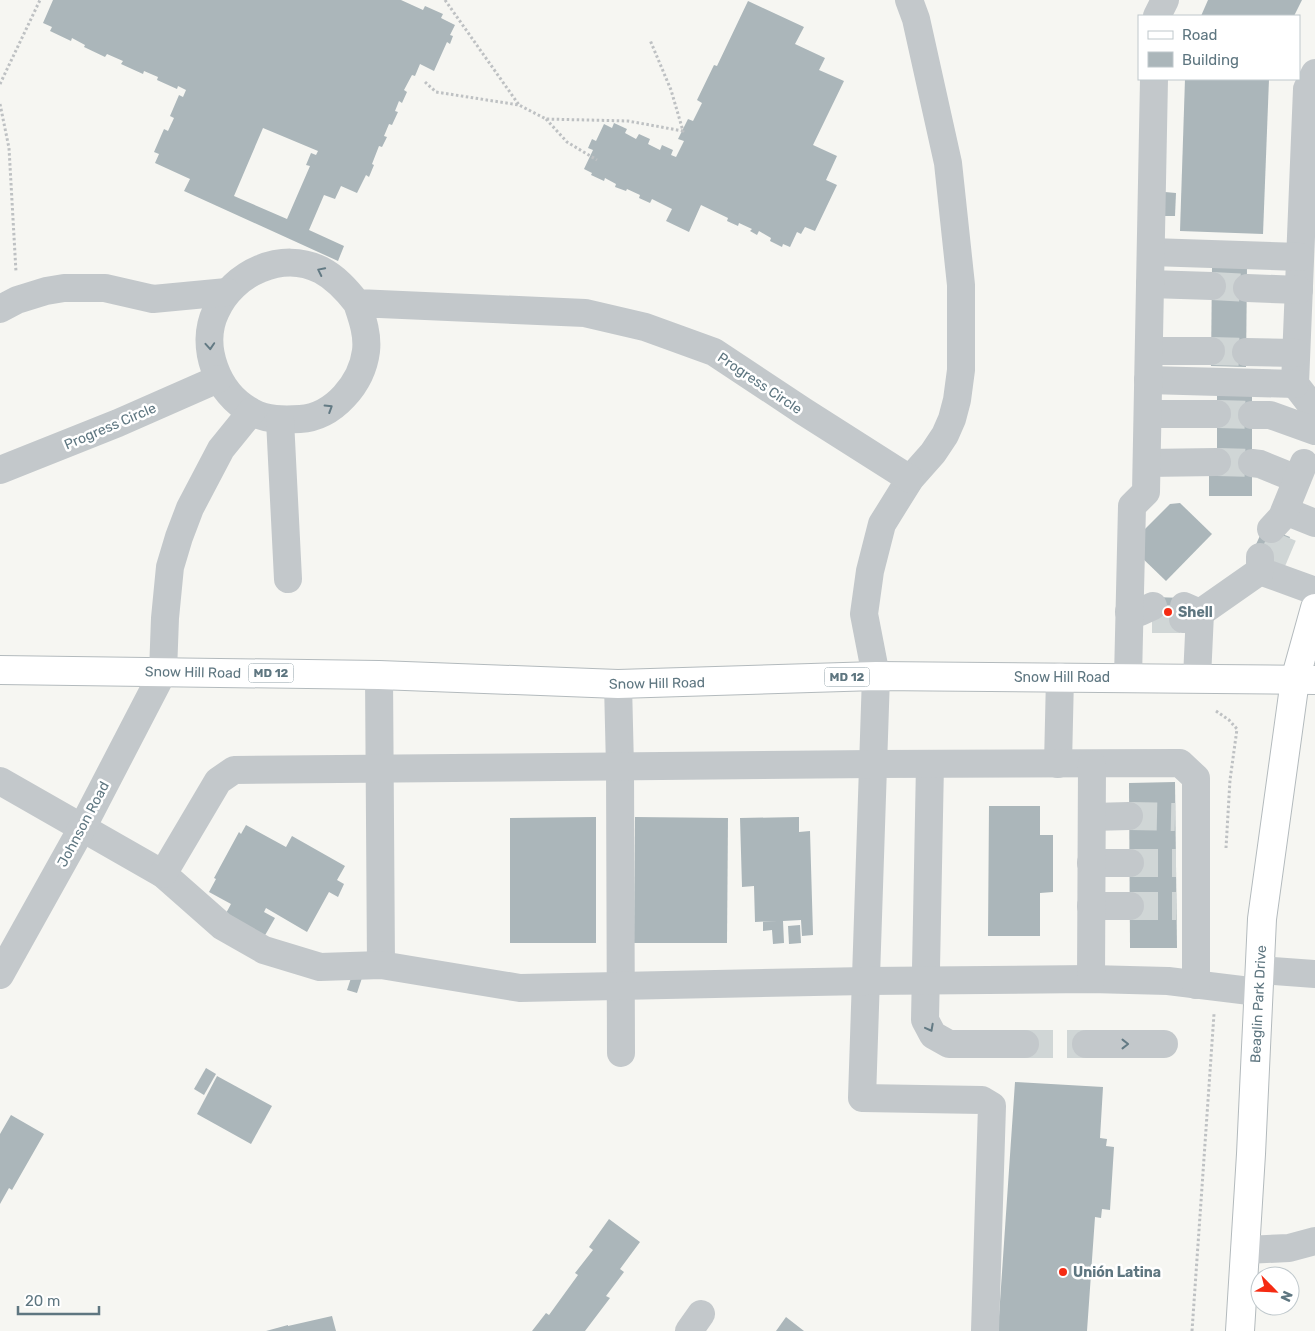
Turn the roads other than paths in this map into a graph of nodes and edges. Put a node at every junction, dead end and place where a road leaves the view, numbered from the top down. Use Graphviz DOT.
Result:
graph roads {
  1 [pos="908,0"];
  2 [pos="1165,0"];
  3 [pos="1158,15"];
  4 [pos="1315,73"];
  5 [pos="1154,80"];
  6 [pos="1151,252"];
  7 [pos="1300,257"];
  8 [pos="1150,284"];
  9 [pos="1212,286"];
  10 [pos="1247,288"];
  11 [pos="1299,290"];
  12 [pos="227,292"];
  13 [pos="357,303"];
  14 [pos="9,305"];
  15 [pos="1149,351"];
  16 [pos="1211,351"];
  17 [pos="1246,352"];
  18 [pos="1296,353"];
  19 [pos="218,379"];
  20 [pos="1148,380"];
  21 [pos="1295,384"];
  22 [pos="1315,410"];
  23 [pos="251,412"];
  24 [pos="1148,414"];
  25 [pos="1217,414"];
  26 [pos="1252,414"];
  27 [pos="280,420"];
  28 [pos="1315,432"];
  29 [pos="1217,462"];
  30 [pos="1147,463"];
  31 [pos="1252,463"];
  32 [pos="1305,469"];
  33 [pos="0,470"];
  34 [pos="910,479"];
  35 [pos="1315,522"];
  36 [pos="288,579"];
  37 [pos="1315,590"];
  38 [pos="1315,608"];
  39 [pos="0,670"];
  40 [pos="163,672"];
  41 [pos="379,675"];
  42 [pos="876,676"];
  43 [pos="1060,677"];
  44 [pos="1128,678"];
  45 [pos="1198,678"];
  46 [pos="1305,680"];
  47 [pos="618,684"];
  48 [pos="873,764"];
  49 [pos="930,764"];
  50 [pos="1058,764"];
  51 [pos="1092,764"];
  52 [pos="620,767"];
  53 [pos="380,769"];
  54 [pos="0,781"];
  55 [pos="1129,816"];
  56 [pos="1092,817"];
  57 [pos="82,828"];
  58 [pos="1091,863"];
  59 [pos="1130,863"];
  60 [pos="163,874"];
  61 [pos="1091,906"];
  62 [pos="1130,906"];
  63 [pos="380,965"];
  64 [pos="1315,974"];
  65 [pos="0,975"];
  66 [pos="1091,979"];
  67 [pos="927,980"];
  68 [pos="866,981"];
  69 [pos="1259,981"];
  70 [pos="1196,984"];
  71 [pos="621,986"];
  72 [pos="1025,1044"];
  73 [pos="1086,1044"];
  74 [pos="1164,1044"];
  75 [pos="621,1053"];
  76 [pos="1315,1241"];
  77 [pos="1245,1250"];
  78 [pos="985,1331"];
  79 [pos="1240,1331"];
  1 -- 34 [label="street"];
  2 -- 3 [label="street"];
  4 -- 7 [label="street"];
  5 -- 6 [label="street"];
  6 -- 7 [label="street"];
  6 -- 8 [label="street"];
  7 -- 11 [label="street"];
  8 -- 9 [label="street"];
  8 -- 15 [label="street"];
  10 -- 11 [label="street"];
  11 -- 18 [label="street"];
  13 -- 12 [label="street, one-way"];
  12 -- 14 [label="street"];
  12 -- 19 [label="street, one-way"];
  27 -- 13 [label="street, one-way"];
  13 -- 34 [label="street, Progress Circle"];
  15 -- 16 [label="street"];
  15 -- 20 [label="street"];
  17 -- 18 [label="street"];
  18 -- 21 [label="street"];
  19 -- 23 [label="street"];
  19 -- 33 [label="street, Progress Circle"];
  20 -- 21 [label="street"];
  20 -- 24 [label="street"];
  21 -- 22 [label="street"];
  23 -- 27 [label="street"];
  23 -- 40 [label="street"];
  24 -- 25 [label="street"];
  24 -- 30 [label="street"];
  26 -- 28 [label="street"];
  27 -- 36 [label="street"];
  28 -- 32 [label="street"];
  29 -- 30 [label="street"];
  30 -- 44 [label="street"];
  31 -- 32 [label="street"];
  32 -- 35 [label="street"];
  34 -- 42 [label="street"];
  37 -- 45 [label="street"];
  38 -- 46 [label="main road, Beaglin Park Drive"];
  39 -- 40 [label="main road, Snow Hill Road / MD 12"];
  40 -- 41 [label="main road, Snow Hill Road / MD 12"];
  40 -- 57 [label="street, Johnson Road"];
  41 -- 47 [label="main road, Snow Hill Road / MD 12"];
  41 -- 53 [label="street"];
  42 -- 43 [label="main road, Snow Hill Road / MD 12"];
  42 -- 47 [label="main road, Snow Hill Road / MD 12"];
  42 -- 48 [label="street"];
  43 -- 44 [label="main road, Snow Hill Road / MD 12"];
  43 -- 50 [label="street"];
  44 -- 45 [label="main road, Snow Hill Road / MD 12"];
  45 -- 46 [label="main road, Snow Hill Road / MD 12"];
  46 -- 69 [label="main road, Beaglin Park Drive"];
  47 -- 52 [label="street"];
  48 -- 49 [label="street"];
  48 -- 52 [label="street"];
  48 -- 68 [label="street"];
  49 -- 50 [label="street"];
  49 -- 67 [label="street"];
  50 -- 51 [label="street"];
  51 -- 56 [label="street"];
  51 -- 70 [label="street"];
  52 -- 53 [label="street"];
  52 -- 71 [label="street"];
  53 -- 60 [label="street"];
  53 -- 63 [label="street"];
  54 -- 57 [label="street"];
  55 -- 56 [label="street"];
  56 -- 58 [label="street"];
  57 -- 60 [label="street"];
  57 -- 65 [label="street, Johnson Road"];
  58 -- 59 [label="street"];
  58 -- 61 [label="street"];
  60 -- 63 [label="street"];
  61 -- 62 [label="street"];
  61 -- 66 [label="street"];
  63 -- 71 [label="street"];
  64 -- 69 [label="street"];
  66 -- 67 [label="street"];
  66 -- 70 [label="street"];
  67 -- 68 [label="street"];
  67 -- 72 [label="street, one-way"];
  68 -- 71 [label="street"];
  68 -- 78 [label="street"];
  69 -- 70 [label="street"];
  69 -- 77 [label="main road, Beaglin Park Drive"];
  71 -- 75 [label="street"];
  73 -- 74 [label="street, one-way"];
  76 -- 77 [label="street"];
  77 -- 79 [label="main road, Beaglin Park Drive"];
}
